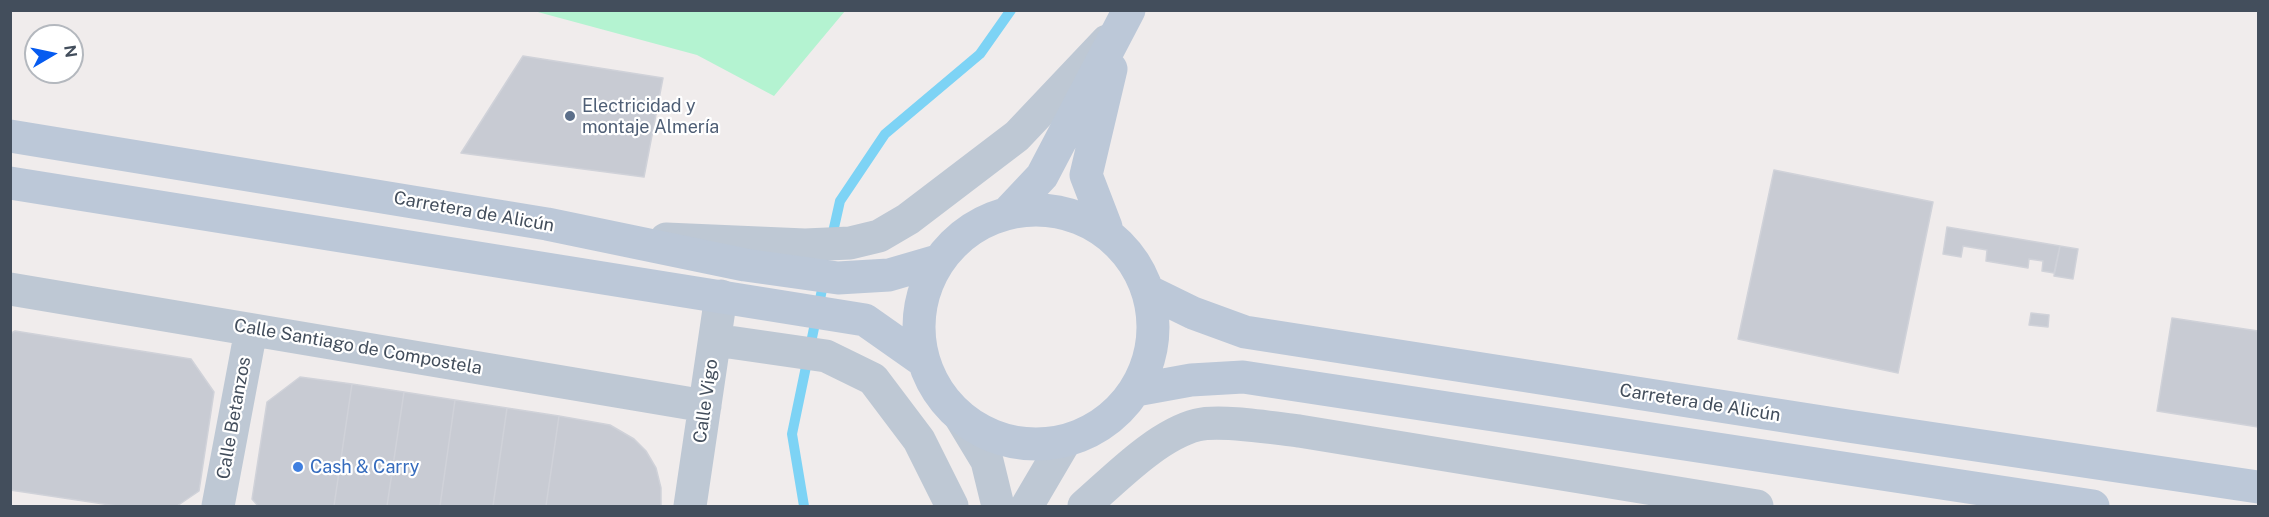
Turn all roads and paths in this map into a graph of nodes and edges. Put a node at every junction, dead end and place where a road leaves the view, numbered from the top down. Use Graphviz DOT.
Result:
graph roads {
  1 [pos="1125,17"];
  2 [pos="10,136"];
  3 [pos="10,183"];
  4 [pos="1010,211"];
  5 [pos="1106,227"];
  6 [pos="748,254"];
  7 [pos="937,261"];
  8 [pos="10,290"];
  9 [pos="1148,291"];
  10 [pos="733,298"];
  11 [pos="251,330"];
  12 [pos="728,342"];
  13 [pos="919,358"];
  14 [pos="1136,390"];
  15 [pos="705,406"];
  16 [pos="961,418"];
  17 [pos="1064,443"];
  18 [pos="2259,487"];
  19 [pos="218,507"];
  20 [pos="690,507"];
  21 [pos="952,507"];
  22 [pos="998,507"];
  23 [pos="1027,507"];
  24 [pos="1084,507"];
  25 [pos="1757,507"];
  26 [pos="2092,507"];
  1 -- 4 [label="main road"];
  1 -- 5 [label="main road"];
  1 -- 6 [label="street"];
  2 -- 6 [label="main road, Carretera de Alicún"];
  3 -- 10 [label="main road"];
  4 -- 5 [label="main road"];
  4 -- 7 [label="main road"];
  5 -- 9 [label="main road"];
  6 -- 7 [label="main road, Carretera de Alicún"];
  7 -- 13 [label="main road"];
  8 -- 11 [label="street, Calle Santiago de Compostela"];
  9 -- 14 [label="main road"];
  9 -- 18 [label="main road, Carretera de Alicún"];
  10 -- 12 [label="street, Calle Vigo"];
  10 -- 13 [label="main road"];
  11 -- 15 [label="street, Calle Santiago de Compostela"];
  11 -- 19 [label="street, Calle Betanzos"];
  12 -- 15 [label="street, Calle Vigo"];
  12 -- 21 [label="street"];
  13 -- 16 [label="main road"];
  14 -- 17 [label="main road"];
  14 -- 26 [label="main road"];
  15 -- 20 [label="street, Calle Vigo"];
  16 -- 17 [label="main road"];
  16 -- 22 [label="street"];
  17 -- 23 [label="street"];
  24 -- 25 [label="street"];
}
